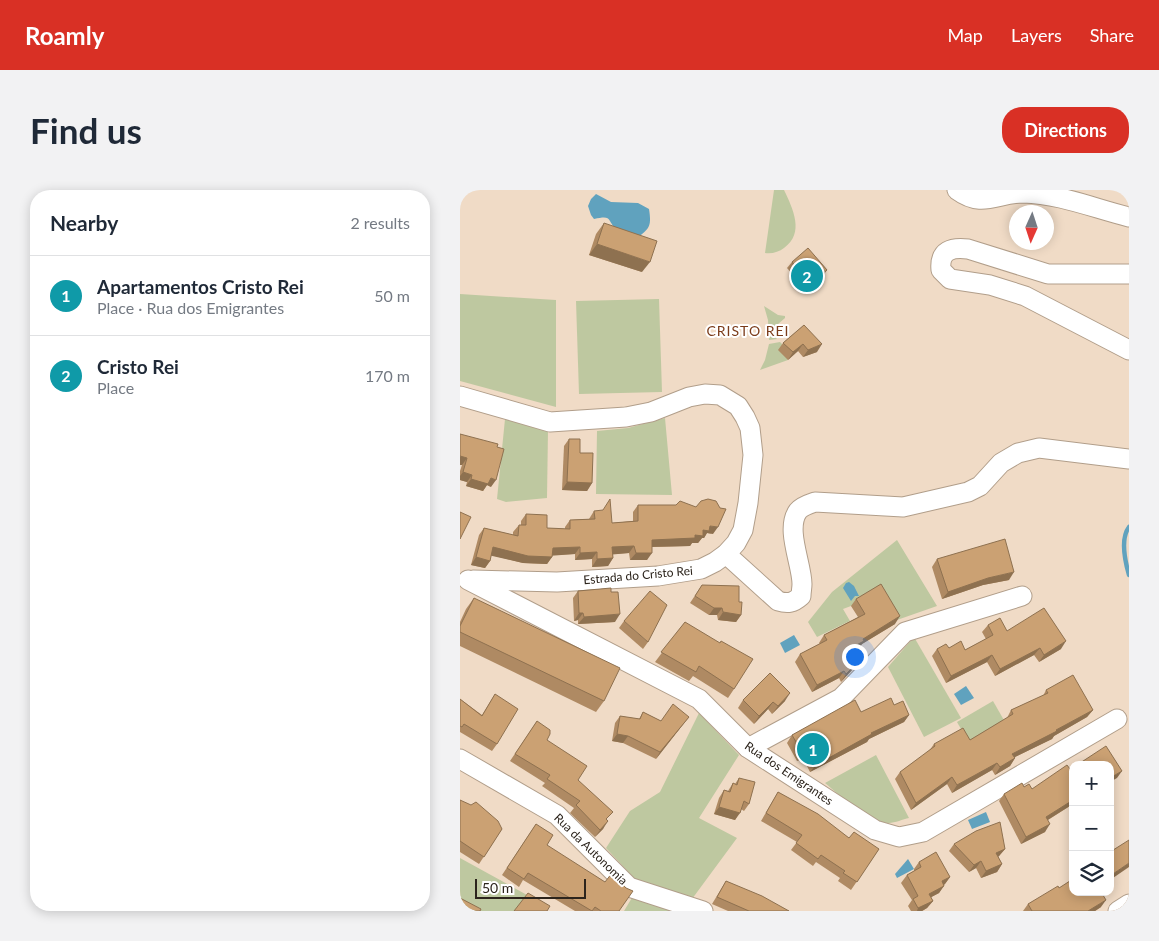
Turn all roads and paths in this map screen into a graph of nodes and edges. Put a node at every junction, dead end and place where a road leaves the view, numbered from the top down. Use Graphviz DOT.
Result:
graph roads {
  1 [pos="957,190"];
  2 [pos="1129,217"];
  3 [pos="1129,274"];
  4 [pos="1129,350"];
  5 [pos="460,396"];
  6 [pos="1129,459"];
  7 [pos="726,554"];
  8 [pos="464,579"];
  9 [pos="1022,596"];
  10 [pos="1117,719"];
  11 [pos="748,748"];
  12 [pos="460,759"];
  13 [pos="1129,904"];
  14 [pos="703,911"];
  15 [pos="1118,911"];
  1 -- 2 [label="street"];
  3 -- 4 [label="street"];
  5 -- 7 [label="street, Estrada do Cristo Rei"];
  6 -- 7 [label="street"];
  7 -- 8 [label="street, Estrada do Cristo Rei"];
  8 -- 11 [label="street, Rua dos Emigrantes"];
  9 -- 11 [label="street"];
  10 -- 11 [label="street, Rua dos Emigrantes"];
  12 -- 14 [label="street, Rua da Autonomia"];
  13 -- 15 [label="street"];
}
